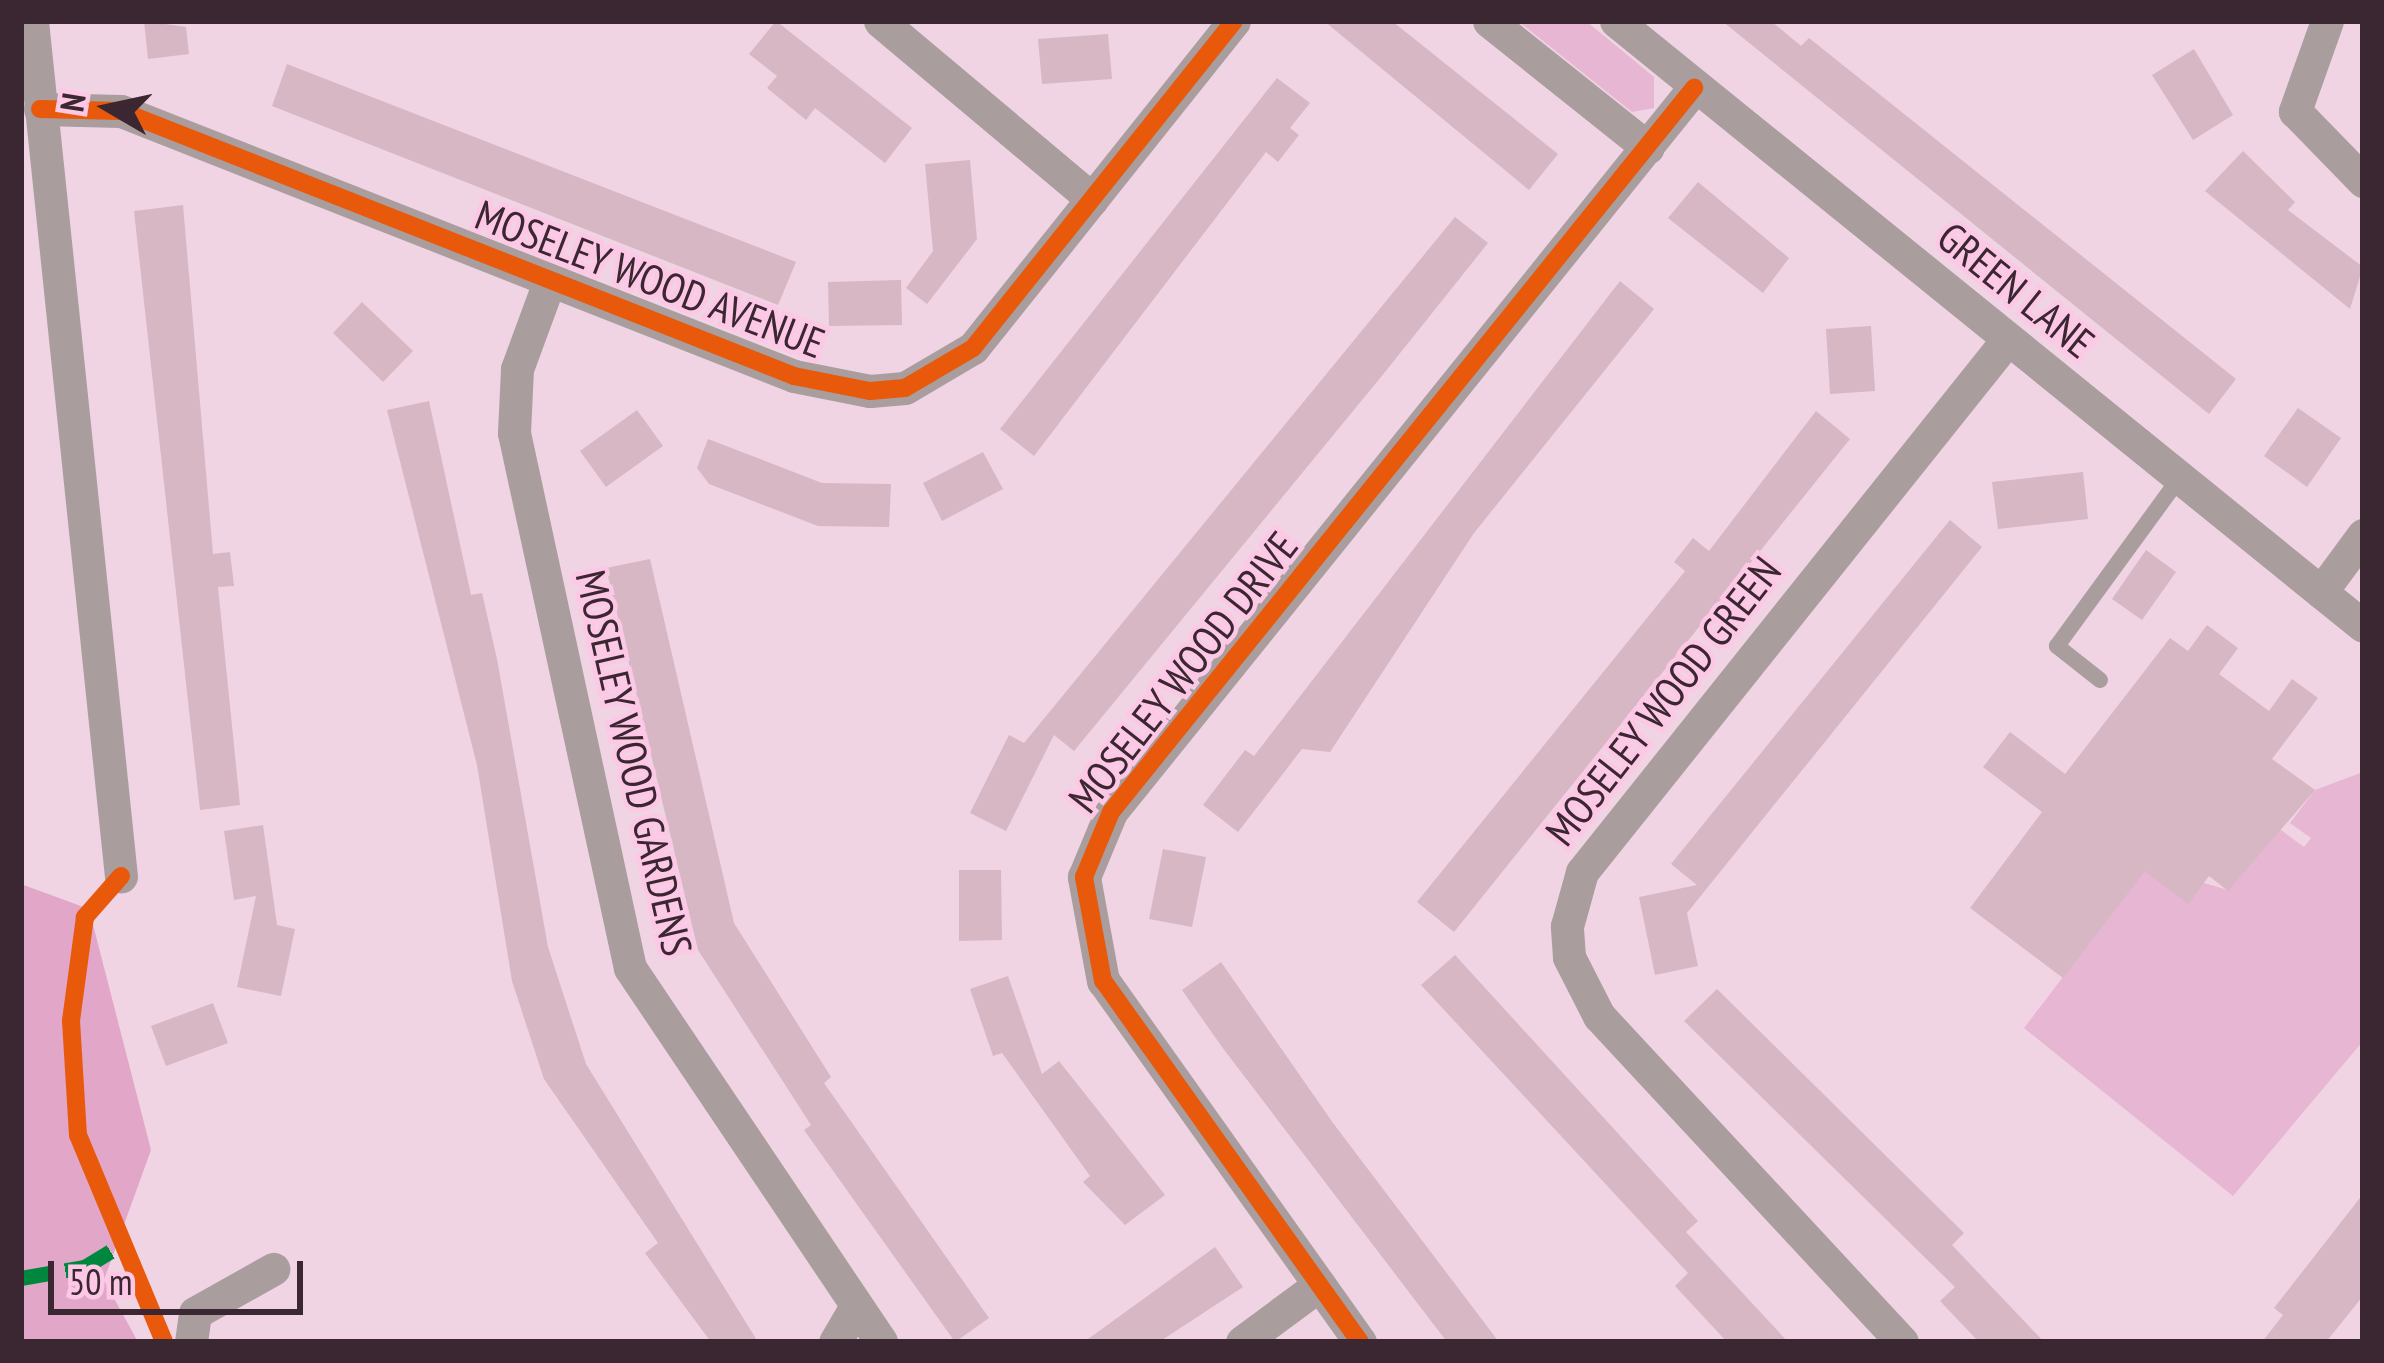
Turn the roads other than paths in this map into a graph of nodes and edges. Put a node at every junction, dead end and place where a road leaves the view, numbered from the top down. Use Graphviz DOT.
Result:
graph roads {
  1 [pos="32,21"];
  2 [pos="880,21"];
  3 [pos="1234,21"];
  4 [pos="1489,21"];
  5 [pos="2327,21"];
  6 [pos="1632,26"];
  7 [pos="1694,88"];
  8 [pos="40,109"];
  9 [pos="1648,148"];
  10 [pos="2363,182"];
  11 [pos="1092,199"];
  12 [pos="549,282"];
  13 [pos="2007,340"];
  14 [pos="2180,479"];
  15 [pos="2363,535"];
  16 [pos="2321,592"];
  17 [pos="2363,626"];
  18 [pos="2100,680"];
  19 [pos="121,876"];
  20 [pos="273,1269"];
  21 [pos="1319,1285"];
  22 [pos="856,1306"];
  23 [pos="191,1342"];
  24 [pos="835,1342"];
  25 [pos="881,1342"];
  26 [pos="1242,1342"];
  27 [pos="1360,1342"];
  28 [pos="1903,1342"];
  1 -- 8 [label="street"];
  2 -- 11 [label="street"];
  3 -- 11 [label="street, MOSELEY WOOD AVENUE"];
  4 -- 9 [label="street"];
  5 -- 10 [label="street"];
  6 -- 7 [label="street, GREEN LANE"];
  7 -- 9 [label="street, MOSELEY WOOD DRIVE"];
  7 -- 13 [label="street, GREEN LANE"];
  8 -- 12 [label="street, MOSELEY WOOD AVENUE"];
  8 -- 19 [label="street"];
  9 -- 21 [label="street, MOSELEY WOOD DRIVE"];
  11 -- 12 [label="street, MOSELEY WOOD AVENUE"];
  12 -- 22 [label="street, MOSELEY WOOD GARDENS"];
  13 -- 14 [label="street, GREEN LANE"];
  13 -- 28 [label="street, MOSELEY WOOD GREEN"];
  14 -- 16 [label="street, GREEN LANE"];
  14 -- 18 [label="lane"];
  15 -- 16 [label="street"];
  16 -- 17 [label="street, GREEN LANE"];
  20 -- 23 [label="street"];
  21 -- 26 [label="street"];
  21 -- 27 [label="street, MOSELEY WOOD DRIVE"];
  22 -- 24 [label="street"];
  22 -- 25 [label="street, MOSELEY WOOD GARDENS"];
}
